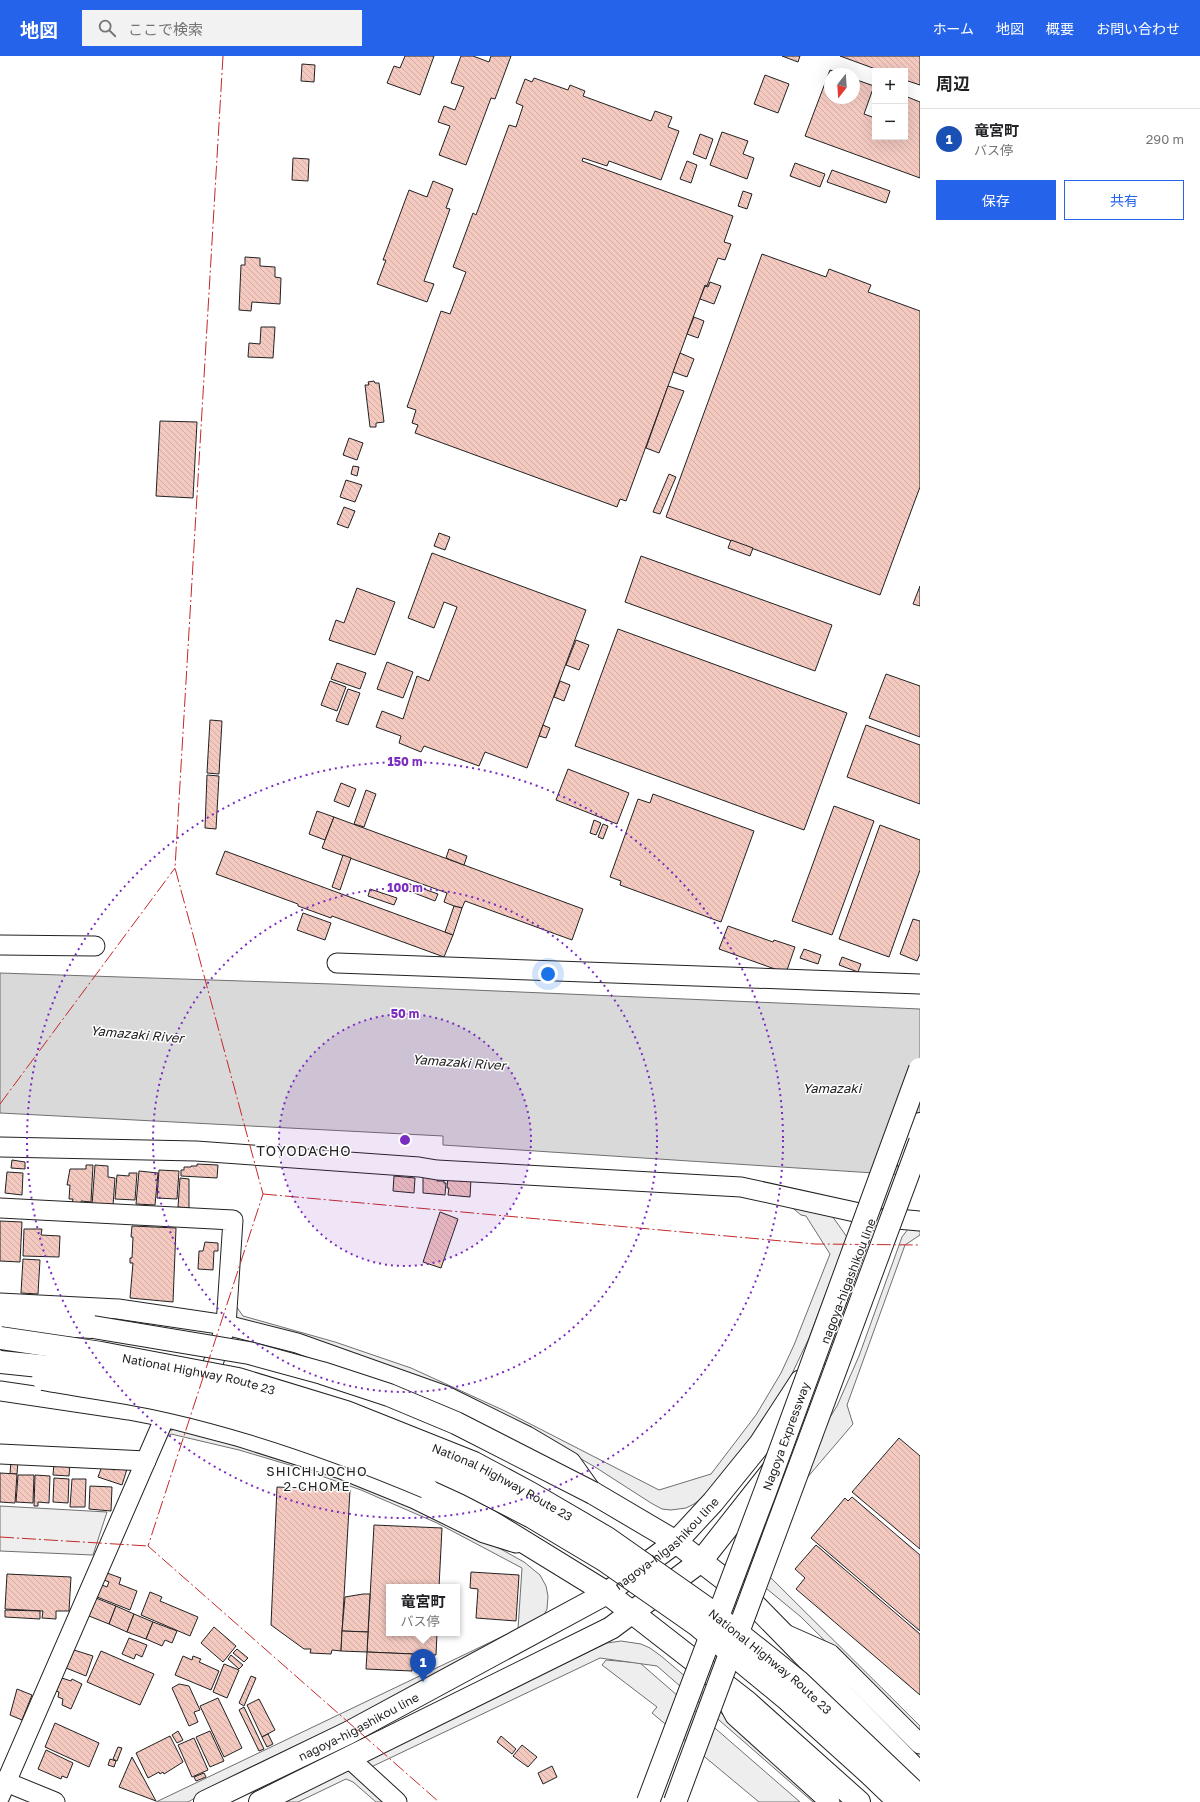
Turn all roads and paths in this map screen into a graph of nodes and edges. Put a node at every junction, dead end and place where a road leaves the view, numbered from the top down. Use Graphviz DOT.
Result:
graph roads {
  1 [pos="0,945"];
  2 [pos="95,946"];
  3 [pos="337,963"];
  4 [pos="920,984"];
  5 [pos="920,1069"];
  6 [pos="920,1087"];
  7 [pos="920,1124"];
  8 [pos="920,1142"];
  9 [pos="0,1147"];
  10 [pos="0,1208"];
  11 [pos="881,1211"];
  12 [pos="920,1221"];
  13 [pos="0,1303"];
  14 [pos="0,1322"];
  15 [pos="226,1325"];
  16 [pos="0,1338"];
  17 [pos="0,1362"];
  18 [pos="0,1372"];
  19 [pos="0,1391"];
  20 [pos="165,1417"];
  21 [pos="193,1424"];
  22 [pos="0,1454"];
  23 [pos="146,1461"];
  24 [pos="593,1493"];
  25 [pos="676,1542"];
  26 [pos="533,1549"];
  27 [pos="701,1561"];
  28 [pos="607,1593"];
  29 [pos="632,1612"];
  30 [pos="780,1631"];
  31 [pos="713,1675"];
  32 [pos="920,1744"];
  33 [pos="350,1759"];
  34 [pos="920,1774"];
  35 [pos="2,1786"];
  36 [pos="920,1797"];
  37 [pos="55,1802"];
  38 [pos="205,1802"];
  39 [pos="260,1802"];
  40 [pos="397,1802"];
  41 [pos="648,1802"];
  42 [pos="675,1802"];
  43 [pos="830,1802"];
  44 [pos="859,1802"];
  45 [pos="898,1802"];
  1 -- 2 [label="street"];
  3 -- 4 [label="street"];
  5 -- 41 [label="main road, Nagoya Expressway, bridge"];
  6 -- 11 [label="main road, nagoya-higashikou line"];
  7 -- 11 [label="main road, nagoya-higashikou line"];
  8 -- 42 [label="main road, Nagoya Expressway, bridge"];
  9 -- 11 [label="street"];
  10 -- 15 [label="street"];
  11 -- 12 [label="street"];
  11 -- 25 [label="main road, nagoya-higashikou line"];
  11 -- 27 [label="main road, nagoya-higashikou line"];
  13 -- 15 [label="street"];
  14 -- 24 [label="main road, bridge"];
  15 -- 21 [label="street"];
  15 -- 24 [label="street"];
  16 -- 36 [label="main road, National Highway Route 23, bridge"];
  17 -- 45 [label="main road, National Highway Route 23, bridge"];
  18 -- 26 [label="main road, bridge"];
  19 -- 20 [label="street"];
  20 -- 21 [label="street"];
  20 -- 23 [label="street"];
  21 -- 26 [label="street"];
  22 -- 23 [label="street"];
  23 -- 35 [label="street"];
  24 -- 25 [label="main road"];
  25 -- 27 [label="main road"];
  25 -- 28 [label="main road, nagoya-higashikou line"];
  26 -- 28 [label="main road"];
  27 -- 29 [label="main road, nagoya-higashikou line"];
  27 -- 30 [label="main road"];
  28 -- 29 [label="main road"];
  28 -- 38 [label="main road, nagoya-higashikou line"];
  29 -- 31 [label="main road"];
  29 -- 33 [label="main road, nagoya-higashikou line"];
  30 -- 32 [label="street"];
  30 -- 34 [label="main road"];
  31 -- 43 [label="street"];
  31 -- 44 [label="main road"];
  33 -- 39 [label="main road, nagoya-higashikou line"];
  33 -- 40 [label="street"];
  35 -- 37 [label="street"];
}
